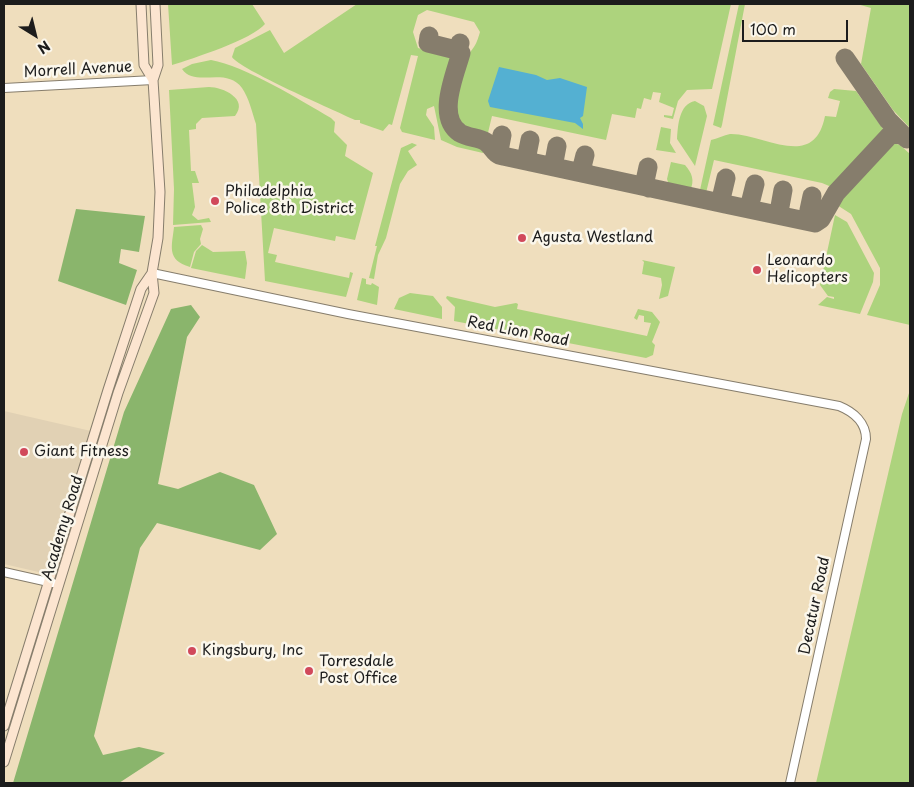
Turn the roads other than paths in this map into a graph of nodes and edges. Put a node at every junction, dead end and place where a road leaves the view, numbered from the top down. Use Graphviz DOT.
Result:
graph roads {
  1 [pos="141,4"];
  2 [pos="155,4"];
  3 [pos="153,80"];
  4 [pos="4,88"];
  5 [pos="152,273"];
  6 [pos="866,434"];
  7 [pos="4,572"];
  8 [pos="49,581"];
  9 [pos="60,584"];
  10 [pos="4,726"];
  11 [pos="4,762"];
  12 [pos="790,783"];
  1 -- 3 [label="main road, Academy Road"];
  2 -- 3 [label="main road, Academy Road"];
  3 -- 4 [label="street, Morrell Avenue"];
  3 -- 5 [label="main road, Academy Road"];
  5 -- 6 [label="street, Red Lion Road"];
  5 -- 8 [label="main road, Academy Road"];
  5 -- 9 [label="main road, Academy Road"];
  6 -- 12 [label="street, Decatur Road"];
  7 -- 8 [label="street"];
  8 -- 9 [label="street"];
  8 -- 10 [label="main road, Academy Road"];
  9 -- 11 [label="main road, Academy Road"];
}
